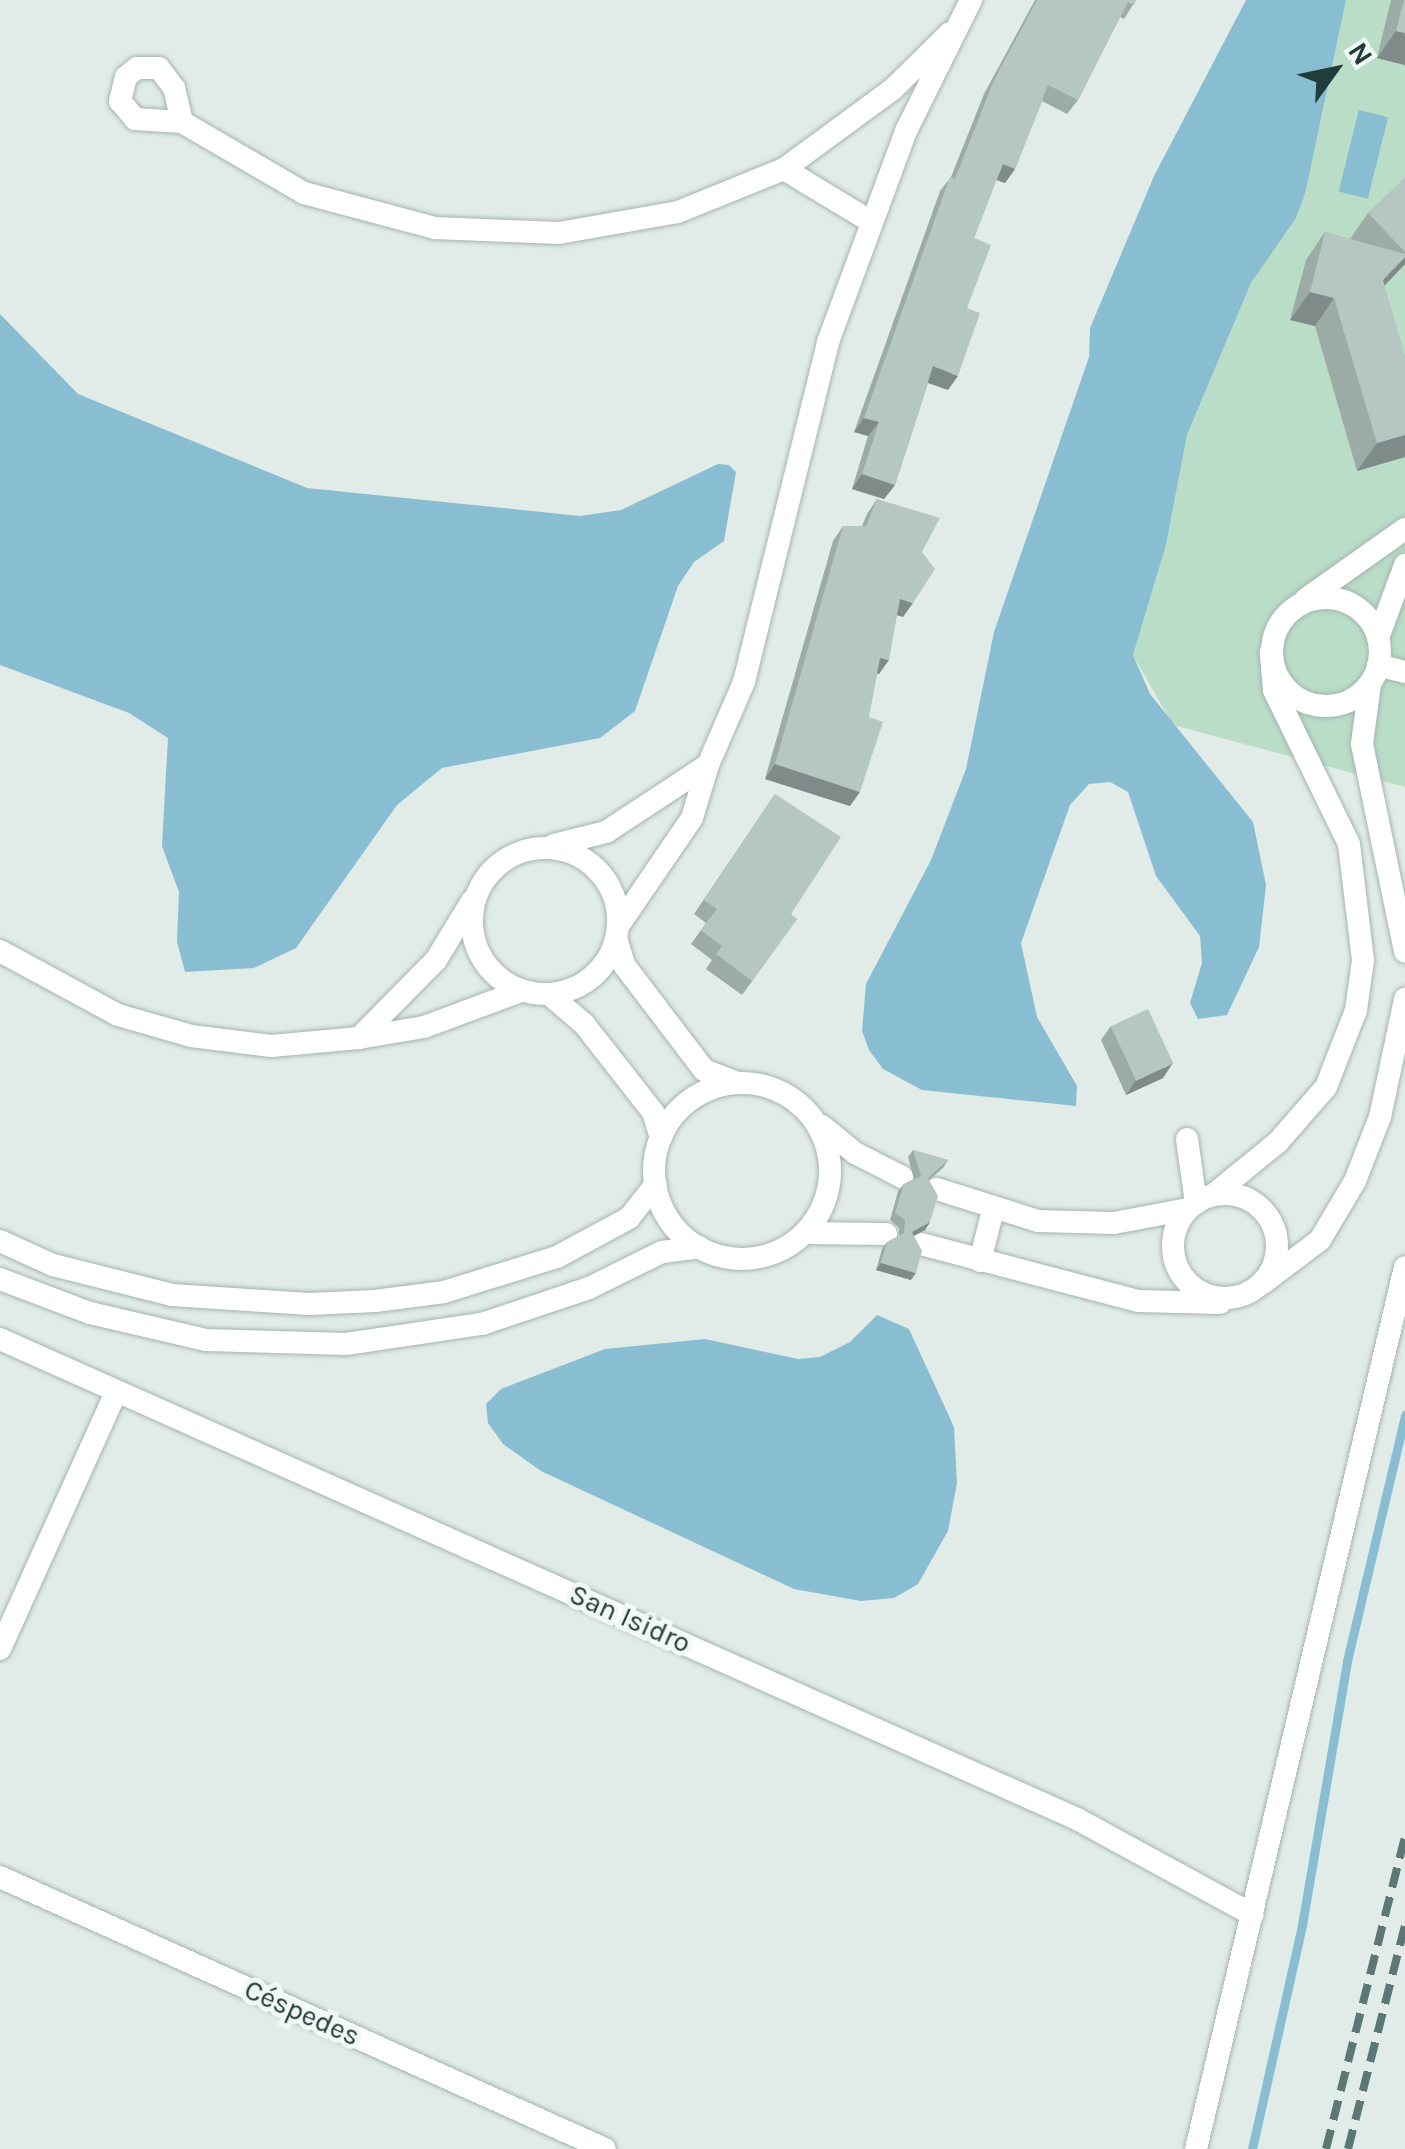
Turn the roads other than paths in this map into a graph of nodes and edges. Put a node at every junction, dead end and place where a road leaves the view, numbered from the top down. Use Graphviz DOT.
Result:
graph roads {
  1 [pos="971,0"];
  2 [pos="950,33"];
  3 [pos="182,122"];
  4 [pos="784,169"];
  5 [pos="870,222"];
  6 [pos="1405,529"];
  7 [pos="1405,565"];
  8 [pos="1295,607"];
  9 [pos="1378,638"];
  10 [pos="1272,652"];
  11 [pos="1405,672"];
  12 [pos="1374,675"];
  13 [pos="708,765"];
  14 [pos="543,848"];
  15 [pos="476,894"];
  16 [pos="618,932"];
  17 [pos="0,950"];
  18 [pos="1405,952"];
  19 [pos="521,991"];
  20 [pos="550,995"];
  21 [pos="1405,999"];
  22 [pos="359,1038"];
  23 [pos="740,1082"];
  24 [pos="814,1118"];
  25 [pos="661,1138"];
  26 [pos="1187,1139"];
  27 [pos="902,1178"];
  28 [pos="656,1184"];
  29 [pos="937,1188"];
  30 [pos="1199,1202"];
  31 [pos="993,1210"];
  32 [pos="804,1232"];
  33 [pos="886,1234"];
  34 [pos="0,1240"];
  35 [pos="921,1244"];
  36 [pos="700,1247"];
  37 [pos="980,1261"];
  38 [pos="53,1265"];
  39 [pos="1405,1267"];
  40 [pos="0,1278"];
  41 [pos="1263,1283"];
  42 [pos="42,1295"];
  43 [pos="1239,1298"];
  44 [pos="0,1340"];
  45 [pos="116,1392"];
  46 [pos="0,1649"];
  47 [pos="0,1878"];
  48 [pos="1252,1915"];
  49 [pos="604,2149"];
  50 [pos="1196,2149"];
  1 -- 2 [label="street"];
  2 -- 4 [label="street"];
  2 -- 5 [label="street"];
  3 -- 4 [label="street"];
  4 -- 5 [label="street"];
  5 -- 13 [label="street"];
  6 -- 8 [label="street"];
  7 -- 9 [label="street"];
  8 -- 9 [label="street"];
  8 -- 10 [label="street"];
  9 -- 12 [label="street"];
  10 -- 12 [label="street"];
  10 -- 30 [label="street"];
  11 -- 12 [label="street"];
  12 -- 18 [label="street"];
  13 -- 14 [label="street"];
  13 -- 16 [label="street"];
  14 -- 15 [label="street"];
  14 -- 16 [label="street"];
  15 -- 19 [label="street"];
  15 -- 22 [label="street"];
  16 -- 20 [label="street"];
  16 -- 23 [label="street"];
  17 -- 22 [label="street"];
  19 -- 20 [label="street"];
  19 -- 22 [label="street"];
  20 -- 25 [label="street"];
  21 -- 41 [label="street"];
  23 -- 24 [label="street"];
  23 -- 25 [label="street"];
  24 -- 27 [label="street"];
  24 -- 32 [label="street"];
  25 -- 28 [label="street"];
  26 -- 30 [label="street"];
  28 -- 36 [label="street"];
  28 -- 38 [label="street"];
  29 -- 31 [label="street"];
  30 -- 31 [label="street"];
  30 -- 41 [label="street"];
  30 -- 43 [label="street"];
  31 -- 37 [label="street"];
  32 -- 33 [label="street"];
  32 -- 36 [label="street"];
  34 -- 38 [label="street"];
  35 -- 37 [label="street"];
  36 -- 42 [label="street"];
  37 -- 43 [label="street"];
  38 -- 42 [label="street"];
  39 -- 48 [label="street"];
  40 -- 42 [label="street"];
  41 -- 43 [label="street"];
  44 -- 45 [label="street, San Isidro"];
  45 -- 46 [label="street"];
  45 -- 48 [label="street, San Isidro"];
  47 -- 49 [label="street, Céspedes"];
  48 -- 50 [label="street"];
}
